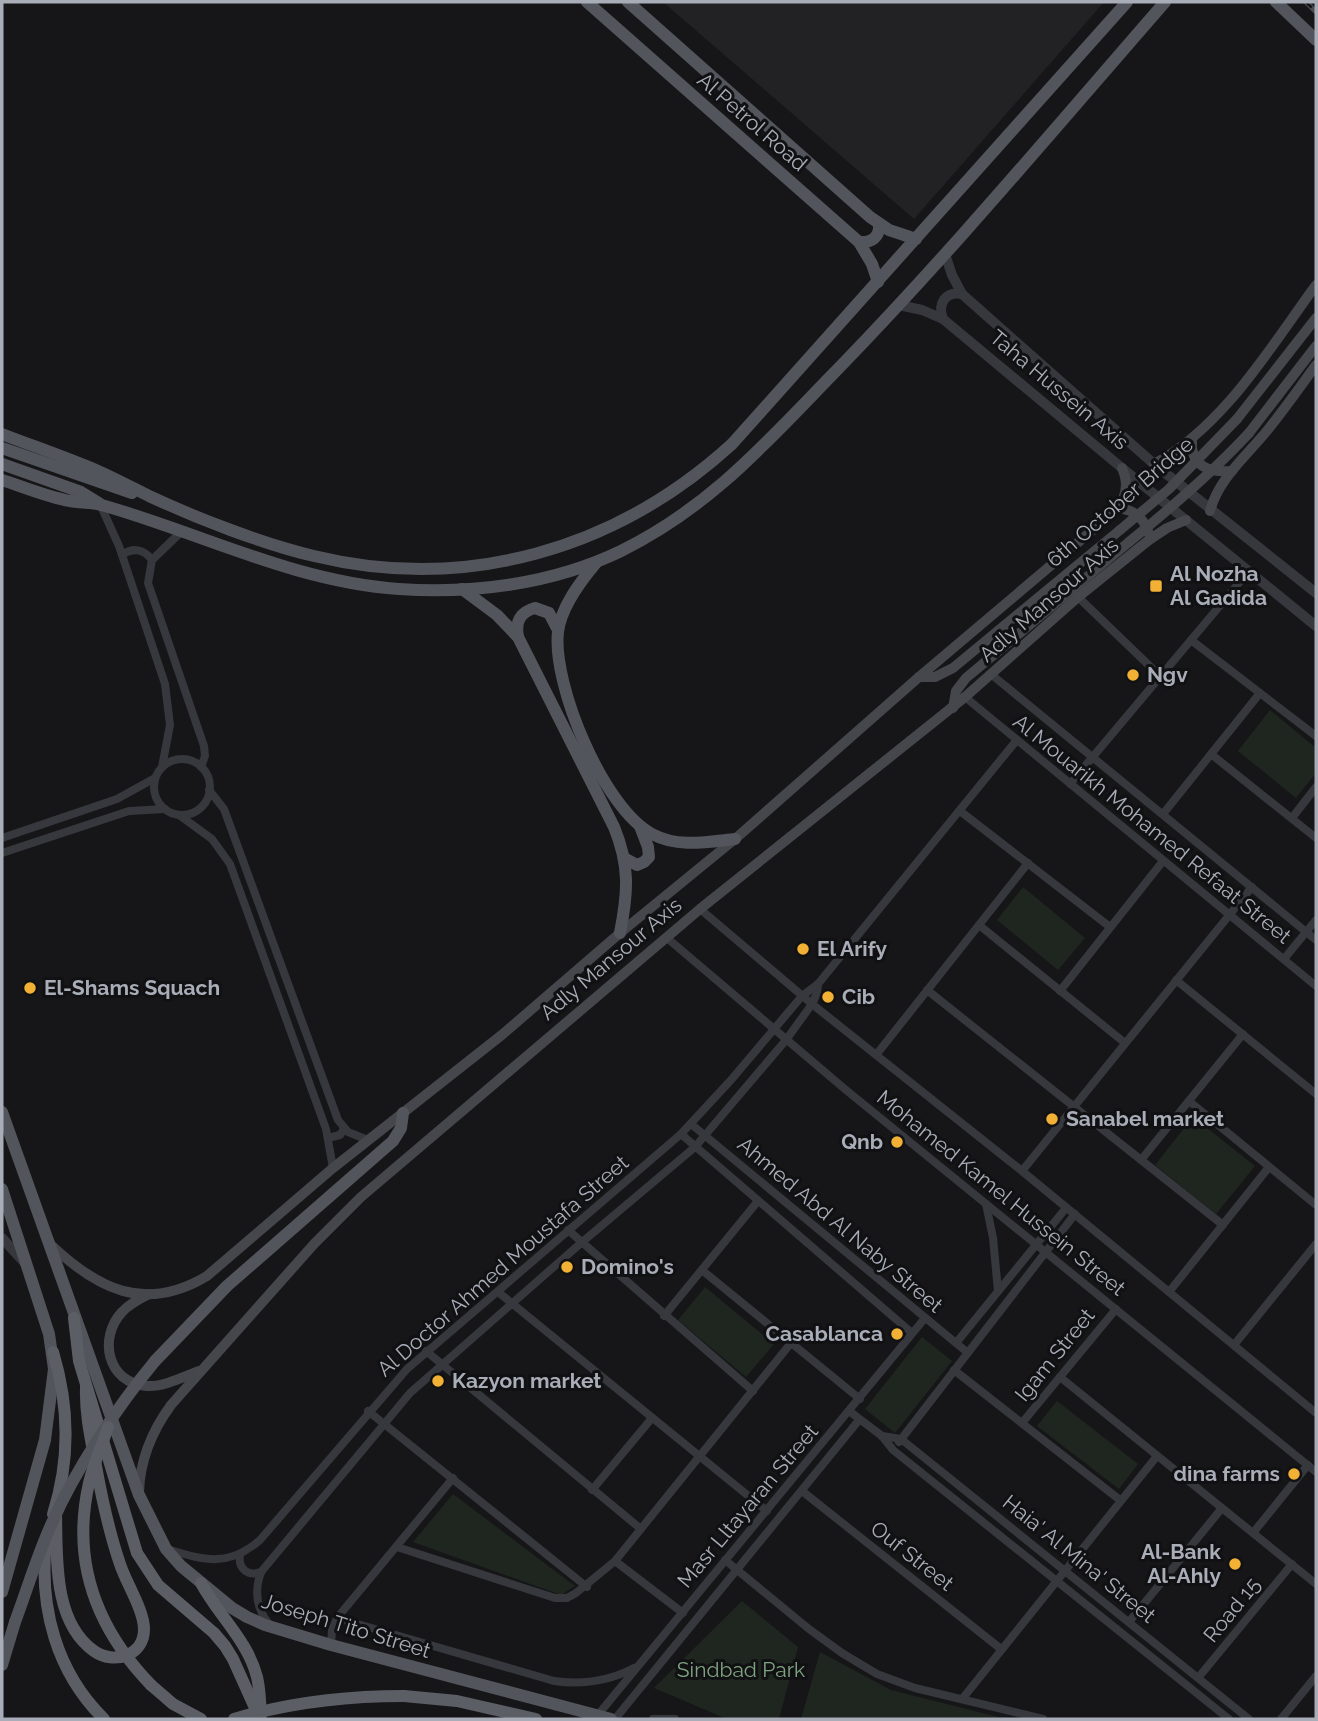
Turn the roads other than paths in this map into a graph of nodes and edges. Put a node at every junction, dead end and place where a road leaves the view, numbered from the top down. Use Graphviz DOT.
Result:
graph roads {
  1 [pos="587,2"];
  2 [pos="628,2"];
  3 [pos="1127,2"];
  4 [pos="1165,2"];
  5 [pos="1276,2"];
  6 [pos="1316,40"];
  7 [pos="879,224"];
  8 [pos="916,240"];
  9 [pos="859,242"];
  10 [pos="945,254"];
  11 [pos="878,282"];
  12 [pos="1316,285"];
  13 [pos="962,294"];
  14 [pos="900,306"];
  15 [pos="1316,318"];
  16 [pos="943,319"];
  17 [pos="1316,345"];
  18 [pos="1316,365"];
  19 [pos="2,434"];
  20 [pos="1192,440"];
  21 [pos="2,448"];
  22 [pos="2,464"];
  23 [pos="1154,464"];
  24 [pos="1122,468"];
  25 [pos="1232,471"];
  26 [pos="2,480"];
  27 [pos="150,496"];
  28 [pos="100,504"];
  29 [pos="1118,508"];
  30 [pos="1210,512"];
  31 [pos="1186,520"];
  32 [pos="182,531"];
  33 [pos="1149,540"];
  34 [pos="122,555"];
  35 [pos="152,559"];
  36 [pos="597,562"];
  37 [pos="1249,571"];
  38 [pos="462,589"];
  39 [pos="1316,593"];
  40 [pos="1078,597"];
  41 [pos="1316,626"];
  42 [pos="558,630"];
  43 [pos="519,637"];
  44 [pos="1191,640"];
  45 [pos="992,675"];
  46 [pos="1160,676"];
  47 [pos="919,677"];
  48 [pos="1260,693"];
  49 [pos="965,698"];
  50 [pos="953,708"];
  51 [pos="1316,736"];
  52 [pos="1016,741"];
  53 [pos="1212,754"];
  54 [pos="1093,757"];
  55 [pos="201,767"];
  56 [pos="162,768"];
  57 [pos="155,778"];
  58 [pos="1070,784"];
  59 [pos="1316,787"];
  60 [pos="209,790"];
  61 [pos="165,809"];
  62 [pos="960,811"];
  63 [pos="1163,814"];
  64 [pos="179,815"];
  65 [pos="1292,818"];
  66 [pos="640,826"];
  67 [pos="2,838"];
  68 [pos="1316,838"];
  69 [pos="736,839"];
  70 [pos="2,853"];
  71 [pos="624,859"];
  72 [pos="1163,861"];
  73 [pos="1028,863"];
  74 [pos="1252,887"];
  75 [pos="700,909"];
  76 [pos="1229,915"];
  77 [pos="1316,920"];
  78 [pos="979,925"];
  79 [pos="1110,927"];
  80 [pos="1306,932"];
  81 [pos="620,933"];
  82 [pos="667,938"];
  83 [pos="1316,940"];
  84 [pos="1284,959"];
  85 [pos="1176,980"];
  86 [pos="818,984"];
  87 [pos="1316,986"];
  88 [pos="927,990"];
  89 [pos="1060,991"];
  90 [pos="802,996"];
  91 [pos="812,1004"];
  92 [pos="773,1029"];
  93 [pos="1243,1034"];
  94 [pos="786,1040"];
  95 [pos="1125,1043"];
  96 [pos="876,1055"];
  97 [pos="1316,1094"];
  98 [pos="1189,1101"];
  99 [pos="1073,1107"];
  100 [pos="2,1112"];
  101 [pos="403,1113"];
  102 [pos="691,1124"];
  103 [pos="344,1129"];
  104 [pos="681,1134"];
  105 [pos="705,1136"];
  106 [pos="328,1138"];
  107 [pos="368,1140"];
  108 [pos="695,1147"];
  109 [pos="1141,1160"];
  110 [pos="1269,1167"];
  111 [pos="333,1168"];
  112 [pos="1022,1171"];
  113 [pos="2,1189"];
  114 [pos="758,1201"];
  115 [pos="986,1204"];
  116 [pos="1316,1205"];
  117 [pos="1066,1208"];
  118 [pos="1075,1214"];
  119 [pos="1223,1225"];
  120 [pos="568,1230"];
  121 [pos="2,1238"];
  122 [pos="581,1242"];
  123 [pos="48,1243"];
  124 [pos="1036,1244"];
  125 [pos="1316,1244"];
  126 [pos="1046,1252"];
  127 [pos="28,1266"];
  128 [pos="703,1271"];
  129 [pos="998,1291"];
  130 [pos="498,1292"];
  131 [pos="1169,1292"];
  132 [pos="149,1294"];
  133 [pos="512,1304"];
  134 [pos="1116,1309"];
  135 [pos="664,1316"];
  136 [pos="74,1318"];
  137 [pos="925,1318"];
  138 [pos="912,1333"];
  139 [pos="791,1343"];
  140 [pos="956,1343"];
  141 [pos="1234,1345"];
  142 [pos="426,1351"];
  143 [pos="53,1352"];
  144 [pos="968,1353"];
  145 [pos="441,1364"];
  146 [pos="202,1370"];
  147 [pos="954,1370"];
  148 [pos="1060,1377"];
  149 [pos="86,1387"];
  150 [pos="753,1391"];
  151 [pos="860,1399"];
  152 [pos="368,1411"];
  153 [pos="849,1411"];
  154 [pos="1316,1413"];
  155 [pos="652,1418"];
  156 [pos="859,1420"];
  157 [pos="384,1423"];
  158 [pos="1022,1423"];
  159 [pos="108,1427"];
  160 [pos="882,1436"];
  161 [pos="901,1439"];
  162 [pos="892,1450"];
  163 [pos="1157,1456"];
  164 [pos="700,1457"];
  165 [pos="1308,1465"];
  166 [pos="1316,1472"];
  167 [pos="453,1479"];
  168 [pos="592,1490"];
  169 [pos="802,1491"];
  170 [pos="139,1495"];
  171 [pos="1120,1500"];
  172 [pos="55,1506"];
  173 [pos="1222,1508"];
  174 [pos="767,1511"];
  175 [pos="641,1529"];
  176 [pos="1253,1533"];
  177 [pos="397,1547"];
  178 [pos="166,1549"];
  179 [pos="240,1555"];
  180 [pos="725,1560"];
  181 [pos="615,1562"];
  182 [pos="1292,1564"];
  183 [pos="737,1569"];
  184 [pos="1064,1569"];
  185 [pos="261,1572"];
  186 [pos="1055,1580"];
  187 [pos="201,1583"];
  188 [pos="1316,1584"];
  189 [pos="587,1587"];
  190 [pos="2,1592"];
  191 [pos="683,1613"];
  192 [pos="337,1618"];
  193 [pos="1129,1622"];
  194 [pos="271,1627"];
  195 [pos="331,1645"];
  196 [pos="1002,1648"];
  197 [pos="2,1664"];
  198 [pos="639,1665"];
  199 [pos="1316,1676"];
  200 [pos="1198,1678"];
  201 [pos="963,1698"];
  202 [pos="597,1716"];
  203 [pos="104,1719"];
  204 [pos="201,1719"];
  205 [pos="234,1719"];
  206 [pos="260,1719"];
  207 [pos="536,1719"];
  208 [pos="613,1719"];
  209 [pos="653,1719"];
  210 [pos="675,1719"];
  211 [pos="1043,1719"];
  212 [pos="1227,1719"];
  213 [pos="1248,1719"];
  214 [pos="1281,1719"];
  1 -- 9 [label="main road, Al Petrol Road"];
  2 -- 7 [label="main road, Al Petrol Road"];
  3 -- 8 [label="main road"];
  4 -- 10 [label="main road"];
  5 -- 6 [label="main road"];
  7 -- 8 [label="main road, Al Petrol Road"];
  7 -- 9 [label="main road"];
  8 -- 11 [label="main road"];
  9 -- 11 [label="main road, Al Petrol Road"];
  10 -- 13 [label="street, Taha Hussein Axis"];
  10 -- 14 [label="main road"];
  11 -- 27 [label="main road"];
  12 -- 20 [label="main road"];
  13 -- 16 [label="street"];
  13 -- 23 [label="street, Taha Hussein Axis"];
  14 -- 16 [label="street, Taha Hussein Axis"];
  14 -- 36 [label="main road"];
  15 -- 47 [label="main road, 6th October Bridge, bridge"];
  16 -- 24 [label="street, Taha Hussein Axis"];
  17 -- 50 [label="main road, 6th October Bridge, bridge"];
  18 -- 25 [label="main road"];
  19 -- 27 [label="main road"];
  20 -- 23 [label="main road"];
  20 -- 25 [label="main road"];
  21 -- 27 [label="main road"];
  22 -- 28 [label="main road"];
  23 -- 30 [label="street, Taha Hussein Axis"];
  24 -- 29 [label="main road, Adly Mansour Axis"];
  24 -- 31 [label="street, Taha Hussein Axis"];
  25 -- 30 [label="main road"];
  26 -- 28 [label="main road"];
  28 -- 32 [label="main road"];
  28 -- 34 [label="street"];
  29 -- 33 [label="main road"];
  29 -- 47 [label="main road, Adly Mansour Axis"];
  30 -- 39 [label="street, Taha Hussein Axis"];
  31 -- 33 [label="main road, Adly Mansour Axis"];
  31 -- 37 [label="street, Taha Hussein Axis"];
  32 -- 35 [label="street"];
  32 -- 38 [label="main road"];
  33 -- 40 [label="main road, Adly Mansour Axis"];
  34 -- 35 [label="street"];
  34 -- 56 [label="street"];
  35 -- 55 [label="street"];
  36 -- 38 [label="main road"];
  36 -- 42 [label="main road"];
  37 -- 41 [label="street, Taha Hussein Axis"];
  37 -- 44 [label="street"];
  38 -- 43 [label="main road"];
  40 -- 45 [label="main road, Adly Mansour Axis"];
  40 -- 46 [label="street"];
  42 -- 43 [label="main road"];
  42 -- 66 [label="main road"];
  43 -- 71 [label="main road"];
  44 -- 46 [label="street"];
  44 -- 48 [label="street"];
  45 -- 49 [label="main road, Adly Mansour Axis"];
  45 -- 54 [label="street, Al Mouarikh Mohamed Refaat Street"];
  46 -- 54 [label="street"];
  47 -- 69 [label="main road, Adly Mansour Axis"];
  48 -- 51 [label="street"];
  48 -- 53 [label="street"];
  49 -- 50 [label="main road, Adly Mansour Axis"];
  49 -- 52 [label="street, Al Mouarikh Mohamed Refaat Street"];
  50 -- 75 [label="main road, Adly Mansour Axis"];
  52 -- 58 [label="street, Al Mouarikh Mohamed Refaat Street"];
  52 -- 62 [label="street, Al Doctor Ahmed Moustafa Street"];
  53 -- 63 [label="street"];
  53 -- 65 [label="street"];
  54 -- 58 [label="street"];
  54 -- 63 [label="street, Al Mouarikh Mohamed Refaat Street"];
  55 -- 56 [label="street"];
  55 -- 60 [label="street"];
  56 -- 57 [label="street"];
  57 -- 61 [label="street"];
  57 -- 67 [label="street"];
  58 -- 72 [label="street, Al Mouarikh Mohamed Refaat Street"];
  59 -- 65 [label="street"];
  60 -- 64 [label="street"];
  60 -- 103 [label="street"];
  61 -- 64 [label="street"];
  61 -- 70 [label="street"];
  62 -- 73 [label="street"];
  62 -- 86 [label="street, Al Doctor Ahmed Moustafa Street"];
  63 -- 74 [label="street, Al Mouarikh Mohamed Refaat Street"];
  64 -- 106 [label="street"];
  65 -- 68 [label="street"];
  66 -- 69 [label="main road"];
  66 -- 71 [label="main road"];
  69 -- 81 [label="main road, Adly Mansour Axis"];
  71 -- 81 [label="main road"];
  72 -- 76 [label="street, Al Mouarikh Mohamed Refaat Street"];
  72 -- 79 [label="street"];
  73 -- 78 [label="street"];
  73 -- 79 [label="street"];
  74 -- 76 [label="street"];
  74 -- 80 [label="street, Al Mouarikh Mohamed Refaat Street"];
  75 -- 82 [label="main road, Adly Mansour Axis"];
  75 -- 90 [label="street, Mohamed Kamel Hussein Street"];
  76 -- 84 [label="street, Al Mouarikh Mohamed Refaat Street"];
  76 -- 85 [label="street"];
  77 -- 80 [label="street"];
  78 -- 88 [label="street"];
  78 -- 89 [label="street"];
  79 -- 89 [label="street"];
  80 -- 83 [label="street, Al Mouarikh Mohamed Refaat Street"];
  80 -- 84 [label="street"];
  81 -- 101 [label="main road, Adly Mansour Axis"];
  82 -- 92 [label="street, Mohamed Kamel Hussein Street"];
  82 -- 146 [label="main road, Adly Mansour Axis"];
  84 -- 87 [label="street, Al Mouarikh Mohamed Refaat Street"];
  85 -- 93 [label="street"];
  85 -- 95 [label="street"];
  86 -- 90 [label="street, Al Doctor Ahmed Moustafa Street"];
  86 -- 91 [label="street, Al Doctor Ahmed Moustafa Street"];
  88 -- 96 [label="street"];
  88 -- 99 [label="street"];
  89 -- 95 [label="street"];
  90 -- 91 [label="street, Mohamed Kamel Hussein Street"];
  90 -- 92 [label="street, Al Doctor Ahmed Moustafa Street"];
  91 -- 94 [label="street, Al Doctor Ahmed Moustafa Street"];
  91 -- 96 [label="street, Mohamed Kamel Hussein Street"];
  92 -- 94 [label="street, Mohamed Kamel Hussein Street"];
  92 -- 102 [label="street, Al Doctor Ahmed Moustafa Street"];
  93 -- 97 [label="street"];
  93 -- 98 [label="street"];
  94 -- 105 [label="street, Al Doctor Ahmed Moustafa Street"];
  94 -- 115 [label="street, Mohamed Kamel Hussein Street"];
  95 -- 99 [label="street"];
  96 -- 112 [label="street, Mohamed Kamel Hussein Street"];
  98 -- 109 [label="street"];
  98 -- 110 [label="street"];
  99 -- 109 [label="street"];
  99 -- 112 [label="street"];
  100 -- 123 [label="main road, Joseph Tito Street"];
  101 -- 107 [label="main road, Adly Mansour Axis"];
  101 -- 159 [label="main road, bridge"];
  102 -- 104 [label="street, Al Doctor Ahmed Moustafa Street"];
  102 -- 105 [label="street, Ahmed Abd Al Naby Street"];
  103 -- 106 [label="street"];
  103 -- 107 [label="street"];
  104 -- 108 [label="street, Ahmed Abd Al Naby Street"];
  104 -- 120 [label="street, Al Doctor Ahmed Moustafa Street"];
  105 -- 108 [label="street, Al Doctor Ahmed Moustafa Street"];
  105 -- 137 [label="street, Ahmed Abd Al Naby Street"];
  106 -- 111 [label="street"];
  107 -- 111 [label="main road, Adly Mansour Axis"];
  108 -- 114 [label="street, Ahmed Abd Al Naby Street"];
  108 -- 122 [label="street, Al Doctor Ahmed Moustafa Street"];
  109 -- 119 [label="street"];
  110 -- 116 [label="street"];
  110 -- 119 [label="street"];
  111 -- 132 [label="main road, Adly Mansour Axis"];
  112 -- 117 [label="street, Mohamed Kamel Hussein Street"];
  113 -- 127 [label="main road"];
  114 -- 128 [label="street"];
  114 -- 138 [label="street, Ahmed Abd Al Naby Street"];
  115 -- 124 [label="street, Mohamed Kamel Hussein Street"];
  115 -- 129 [label="street"];
  117 -- 118 [label="street, Mohamed Kamel Hussein Street"];
  117 -- 124 [label="street"];
  118 -- 126 [label="street"];
  118 -- 131 [label="street, Mohamed Kamel Hussein Street"];
  119 -- 131 [label="street"];
  120 -- 122 [label="street"];
  120 -- 130 [label="street, Al Doctor Ahmed Moustafa Street"];
  121 -- 127 [label="street"];
  122 -- 133 [label="street, Al Doctor Ahmed Moustafa Street"];
  122 -- 135 [label="street"];
  123 -- 132 [label="main road, Adly Mansour Axis"];
  123 -- 136 [label="main road, Joseph Tito Street"];
  124 -- 126 [label="street, Mohamed Kamel Hussein Street"];
  124 -- 129 [label="street"];
  125 -- 141 [label="street"];
  126 -- 134 [label="street, Mohamed Kamel Hussein Street"];
  126 -- 144 [label="street"];
  127 -- 143 [label="main road"];
  128 -- 135 [label="street"];
  128 -- 139 [label="street"];
  129 -- 140 [label="street"];
  130 -- 133 [label="street"];
  130 -- 142 [label="street, Al Doctor Ahmed Moustafa Street"];
  131 -- 141 [label="street, Mohamed Kamel Hussein Street"];
  132 -- 146 [label="main road"];
  133 -- 145 [label="street, Al Doctor Ahmed Moustafa Street"];
  133 -- 155 [label="street"];
  134 -- 148 [label="street, Igam Street"];
  134 -- 165 [label="street, Mohamed Kamel Hussein Street"];
  135 -- 150 [label="street"];
  136 -- 149 [label="highway"];
  136 -- 170 [label="main road, Joseph Tito Street"];
  137 -- 138 [label="street, Masr Lltayaran Street"];
  137 -- 140 [label="street, Ahmed Abd Al Naby Street"];
  138 -- 151 [label="street, Masr Lltayaran Street"];
  139 -- 150 [label="street"];
  139 -- 151 [label="street"];
  140 -- 144 [label="street, Ahmed Abd Al Naby Street"];
  141 -- 154 [label="street, Mohamed Kamel Hussein Street"];
  142 -- 145 [label="street"];
  142 -- 152 [label="street, Al Doctor Ahmed Moustafa Street"];
  143 -- 172 [label="highway"];
  143 -- 190 [label="main road"];
  144 -- 147 [label="street"];
  145 -- 157 [label="street, Al Doctor Ahmed Moustafa Street"];
  145 -- 168 [label="street"];
  146 -- 170 [label="main road, Adly Mansour Axis"];
  147 -- 158 [label="street"];
  147 -- 161 [label="street"];
  148 -- 158 [label="street, Igam Street"];
  148 -- 163 [label="street"];
  149 -- 172 [label="highway"];
  149 -- 206 [label="highway"];
  150 -- 164 [label="street"];
  151 -- 153 [label="street, Masr Lltayaran Street"];
  152 -- 157 [label="street"];
  152 -- 179 [label="street, Al Doctor Ahmed Moustafa Street"];
  153 -- 156 [label="street, Haia' Al Mina' Street"];
  153 -- 174 [label="street, Masr Lltayaran Street"];
  155 -- 164 [label="street"];
  155 -- 168 [label="street"];
  156 -- 160 [label="street, Haia' Al Mina' Street"];
  156 -- 169 [label="street, Masr Lltayaran Street"];
  157 -- 167 [label="street"];
  157 -- 185 [label="street, Al Doctor Ahmed Moustafa Street"];
  158 -- 171 [label="street"];
  159 -- 197 [label="main road, bridge"];
  159 -- 204 [label="highway, bridge"];
  160 -- 161 [label="street, Haia' Al Mina' Street"];
  160 -- 162 [label="street, Haia' Al Mina' Street"];
  161 -- 162 [label="street"];
  161 -- 184 [label="street, Haia' Al Mina' Street"];
  162 -- 186 [label="street, Haia' Al Mina' Street"];
  163 -- 171 [label="street"];
  163 -- 173 [label="street"];
  164 -- 174 [label="street"];
  164 -- 175 [label="street"];
  165 -- 166 [label="street, Mohamed Kamel Hussein Street"];
  165 -- 176 [label="street"];
  167 -- 177 [label="street"];
  167 -- 189 [label="street"];
  168 -- 175 [label="street"];
  169 -- 183 [label="street, Masr Lltayaran Street"];
  169 -- 196 [label="street, Ouf Street"];
  170 -- 178 [label="main road, Joseph Tito Street"];
  171 -- 184 [label="street"];
  172 -- 203 [label="highway"];
  173 -- 176 [label="street"];
  173 -- 193 [label="street"];
  174 -- 180 [label="street, Masr Lltayaran Street"];
  175 -- 181 [label="street"];
  176 -- 182 [label="street"];
  177 -- 189 [label="street"];
  177 -- 192 [label="street"];
  178 -- 179 [label="street"];
  178 -- 187 [label="main road, Joseph Tito Street"];
  179 -- 185 [label="street"];
  180 -- 183 [label="street"];
  180 -- 191 [label="street, Masr Lltayaran Street"];
  181 -- 189 [label="street"];
  181 -- 191 [label="street"];
  182 -- 188 [label="street"];
  182 -- 200 [label="street, Road 15"];
  183 -- 201 [label="street"];
  183 -- 208 [label="street, Masr Lltayaran Street"];
  184 -- 186 [label="street"];
  184 -- 193 [label="street, Haia' Al Mina' Street"];
  185 -- 194 [label="street"];
  186 -- 196 [label="street"];
  186 -- 212 [label="street, Haia' Al Mina' Street"];
  187 -- 194 [label="main road, Joseph Tito Street"];
  187 -- 206 [label="highway"];
  191 -- 198 [label="street, Masr Lltayaran Street"];
  192 -- 195 [label="street"];
  192 -- 198 [label="street"];
  193 -- 200 [label="street, Haia' Al Mina' Street"];
  194 -- 195 [label="main road, Joseph Tito Street"];
  195 -- 202 [label="main road, Joseph Tito Street"];
  196 -- 201 [label="street"];
  198 -- 202 [label="street, Masr Lltayaran Street"];
  199 -- 214 [label="street"];
  200 -- 213 [label="street, Haia' Al Mina' Street"];
  201 -- 211 [label="street"];
  202 -- 208 [label="main road, Joseph Tito Street"];
  205 -- 207 [label="highway, bridge"];
  209 -- 210 [label="street"];
}
